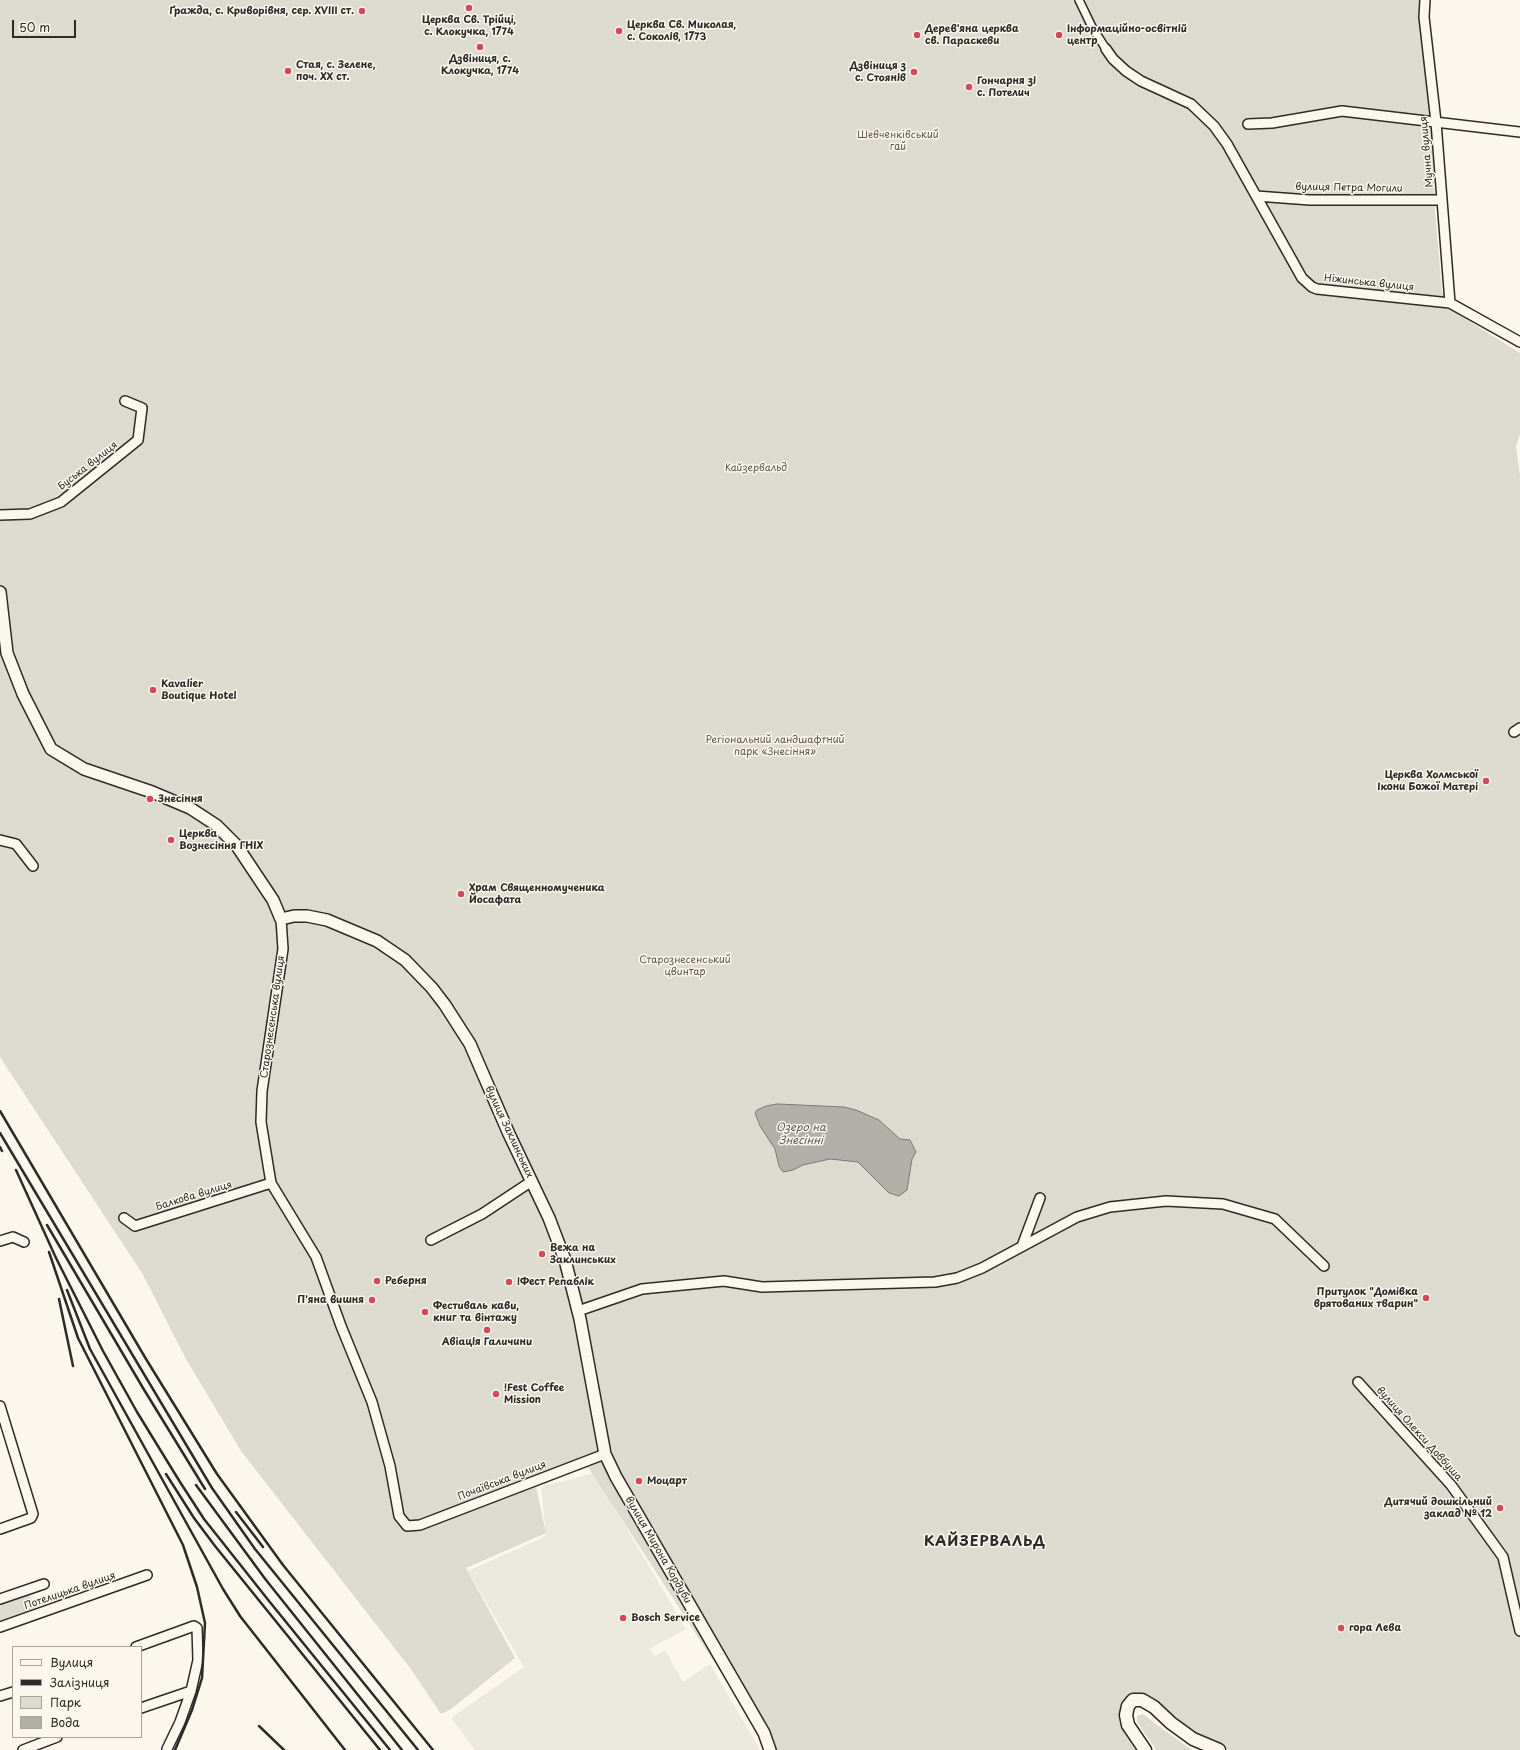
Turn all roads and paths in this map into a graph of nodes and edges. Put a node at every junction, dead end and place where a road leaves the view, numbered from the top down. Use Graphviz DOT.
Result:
graph roads {
  1 [pos="1079,0"];
  2 [pos="1425,0"];
  3 [pos="1106,49"];
  4 [pos="1436,122"];
  5 [pos="1248,124"];
  6 [pos="1520,132"];
  7 [pos="1256,196"];
  8 [pos="1442,200"];
  9 [pos="1450,303"];
  10 [pos="1520,342"];
  11 [pos="125,401"];
  12 [pos="0,515"];
  13 [pos="0,592"];
  14 [pos="4,655"];
  15 [pos="0,840"];
  16 [pos="33,866"];
  17 [pos="281,919"];
  18 [pos="532,1180"];
  19 [pos="271,1183"];
  20 [pos="1040,1198"];
  21 [pos="124,1218"];
  22 [pos="431,1240"];
  23 [pos="0,1241"];
  24 [pos="24,1242"];
  25 [pos="1022,1246"];
  26 [pos="1324,1266"];
  27 [pos="578,1311"];
  28 [pos="1358,1382"];
  29 [pos="0,1406"];
  30 [pos="605,1454"];
  31 [pos="407,1526"];
  32 [pos="0,1529"];
  33 [pos="147,1575"];
  34 [pos="44,1584"];
  35 [pos="0,1599"];
  36 [pos="0,1627"];
  37 [pos="1520,1631"];
  38 [pos="139,1646"];
  39 [pos="191,1691"];
  40 [pos="12,1692"];
  41 [pos="0,1696"];
  42 [pos="142,1708"];
  43 [pos="55,1738"];
  44 [pos="23,1750"];
  45 [pos="166,1750"];
  46 [pos="770,1750"];
  47 [pos="1145,1750"];
  48 [pos="1219,1750"];
  1 -- 3 [label="street"];
  2 -- 4 [label="street, Мучна вулиця"];
  3 -- 7 [label="street, Ніжинська вулиця"];
  4 -- 5 [label="street"];
  4 -- 6 [label="street"];
  4 -- 8 [label="street, Мучна вулиця"];
  7 -- 8 [label="street, вулиця Петра Могили"];
  7 -- 9 [label="street, Ніжинська вулиця"];
  8 -- 9 [label="street, Мучна вулиця"];
  9 -- 10 [label="street, Ніжинська вулиця"];
  11 -- 12 [label="street, Буська вулиця"];
  13 -- 14 [label="street, Старознесенська вулиця"];
  14 -- 17 [label="street, Старознесенська вулиця"];
  15 -- 16 [label="street"];
  17 -- 18 [label="street, вулиця Заклинських"];
  17 -- 19 [label="street, Старознесенська вулиця"];
  18 -- 22 [label="street"];
  18 -- 27 [label="street, вулиця Заклинських"];
  19 -- 21 [label="street, Балкова вулиця"];
  19 -- 31 [label="street, Старознесенська вулиця"];
  20 -- 25 [label="street"];
  23 -- 24 [label="street"];
  25 -- 26 [label="street"];
  25 -- 27 [label="street"];
  27 -- 30 [label="street, вулиця Заклинських"];
  28 -- 37 [label="street, вулиця Олекси Довбуша"];
  29 -- 32 [label="street"];
  30 -- 31 [label="street, Почаївська вулиця"];
  30 -- 46 [label="street, вулиця Мирона Кордуби"];
  33 -- 36 [label="street, Потелицька вулиця"];
  34 -- 35 [label="street"];
  38 -- 39 [label="street"];
  39 -- 42 [label="street"];
  39 -- 45 [label="street"];
  40 -- 41 [label="street"];
  43 -- 44 [label="street"];
  47 -- 48 [label="main road"];
}
